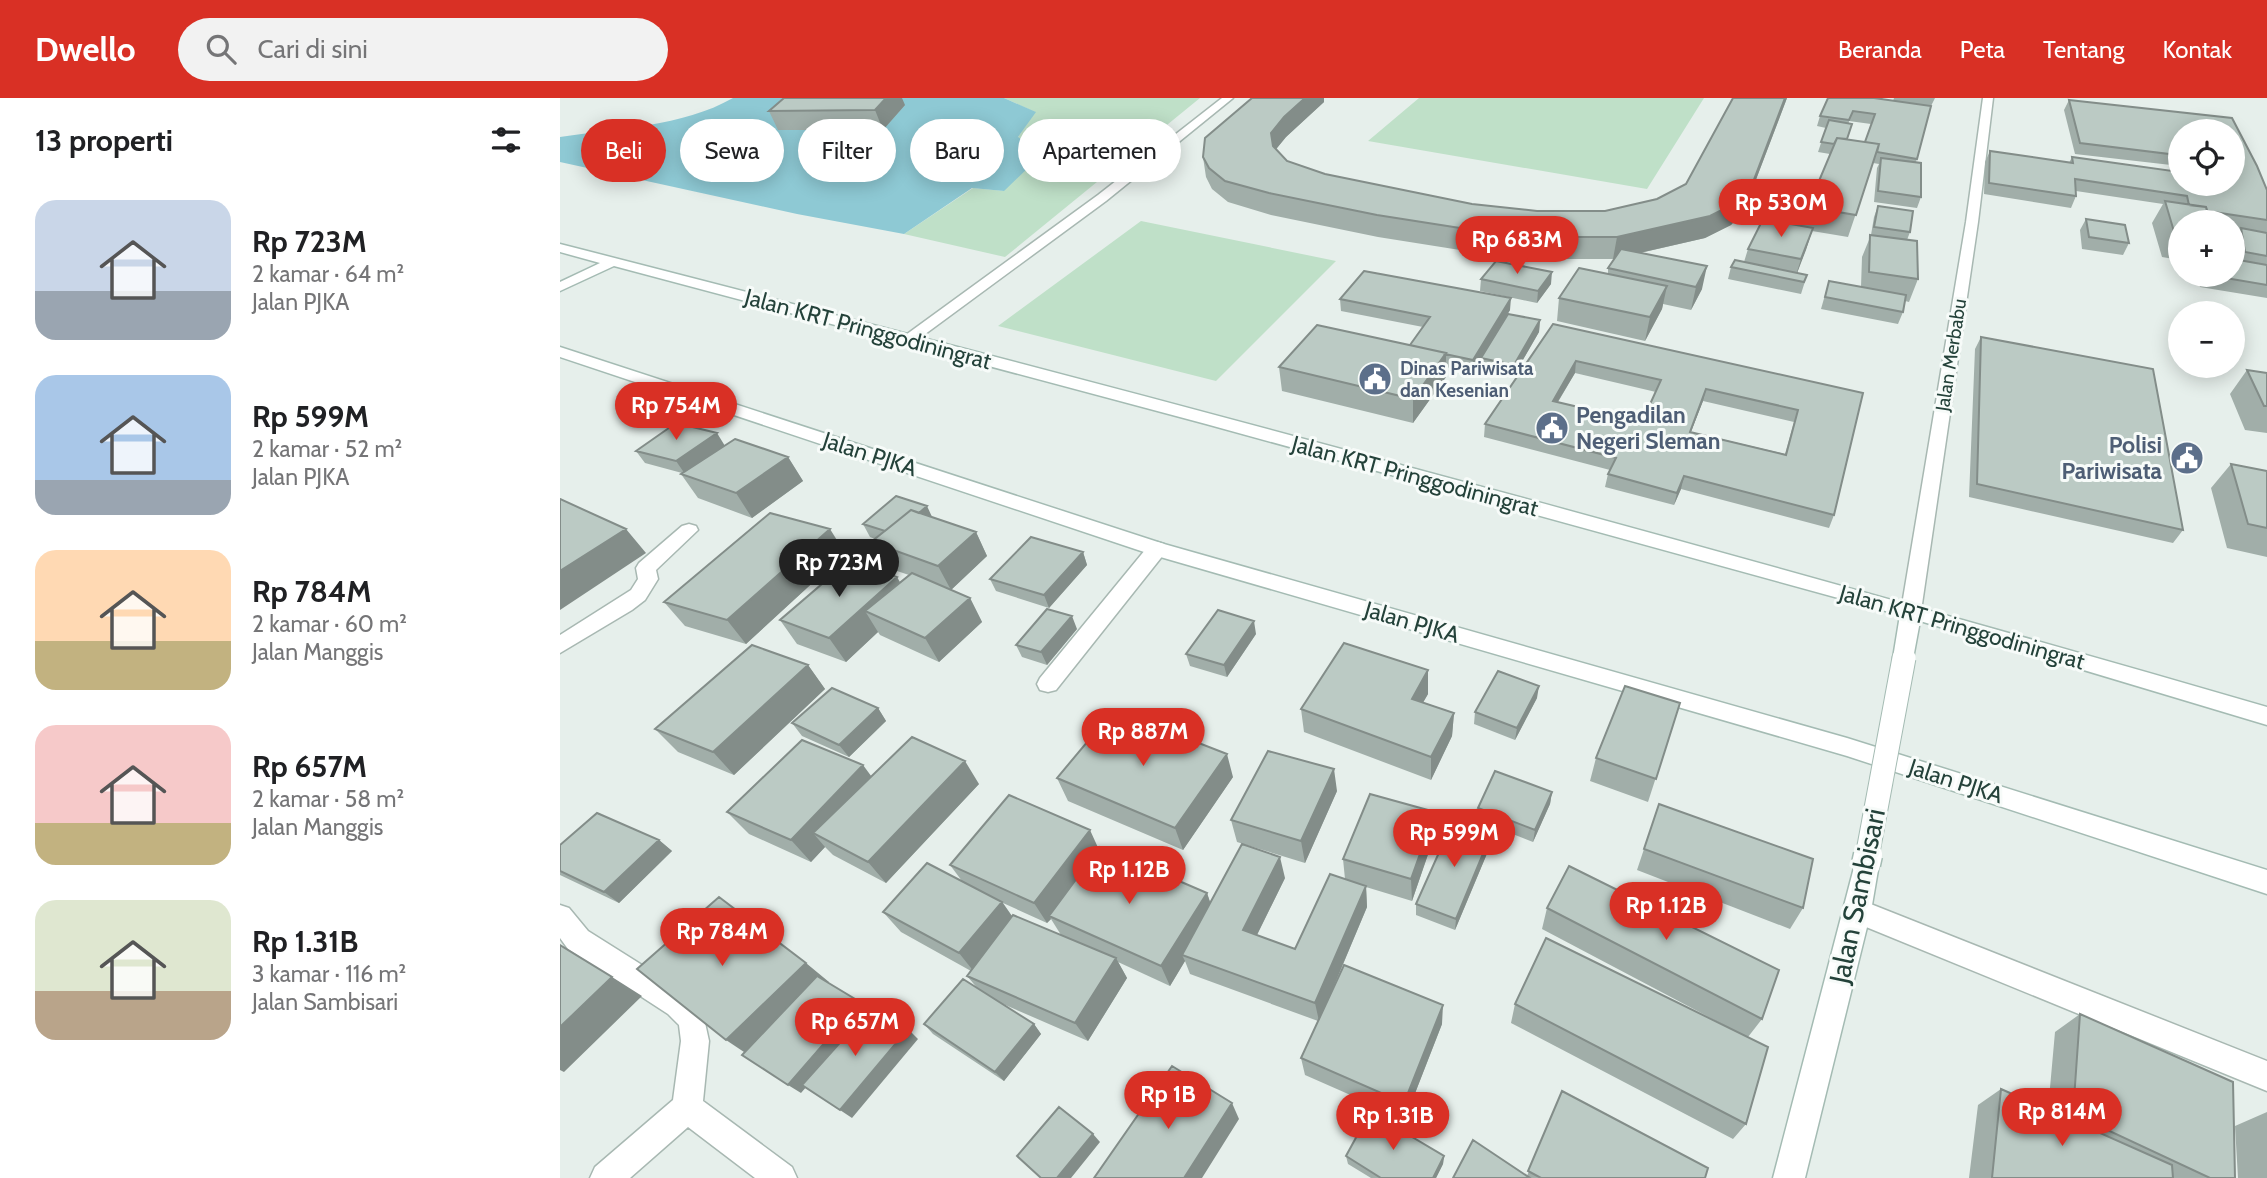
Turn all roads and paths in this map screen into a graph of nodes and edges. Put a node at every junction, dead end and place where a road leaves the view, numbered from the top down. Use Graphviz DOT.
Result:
graph roads {
  1 [pos="1228,98"];
  2 [pos="1988,98"];
  3 [pos="560,248"];
  4 [pos="612,262"];
  5 [pos="560,286"];
  6 [pos="908,340"];
  7 [pos="560,352"];
  8 [pos="689,530"];
  9 [pos="1157,549"];
  10 [pos="1911,611"];
  11 [pos="560,645"];
  12 [pos="1048,684"];
  13 [pos="2267,716"];
  14 [pos="2267,881"];
  15 [pos="1858,911"];
  16 [pos="560,917"];
  17 [pos="2267,1076"];
  18 [pos="687,1108"];
  19 [pos="606,1178"];
  20 [pos="781,1178"];
  21 [pos="1789,1178"];
  1 -- 6 [label="main road"];
  2 -- 10 [label="main road, Jalan Merbabu"];
  3 -- 4 [label="main road, Jalan KRT Pringgodiningrat"];
  4 -- 5 [label="main road"];
  4 -- 6 [label="main road, Jalan KRT Pringgodiningrat"];
  6 -- 10 [label="main road, Jalan KRT Pringgodiningrat"];
  7 -- 9 [label="main road, Jalan PJKA"];
  8 -- 11 [label="main road"];
  9 -- 12 [label="main road"];
  9 -- 14 [label="main road, Jalan PJKA"];
  10 -- 13 [label="main road, Jalan KRT Pringgodiningrat"];
  10 -- 15 [label="main road, Jalan Sambisari, bridge"];
  15 -- 17 [label="main road"];
  15 -- 21 [label="main road, Jalan Sambisari"];
  16 -- 18 [label="main road"];
  18 -- 19 [label="main road"];
  18 -- 20 [label="main road"];
}
